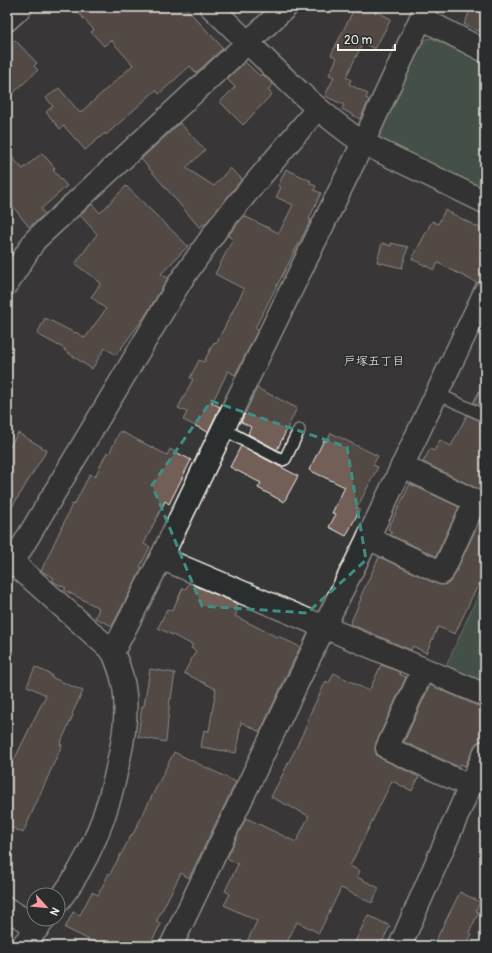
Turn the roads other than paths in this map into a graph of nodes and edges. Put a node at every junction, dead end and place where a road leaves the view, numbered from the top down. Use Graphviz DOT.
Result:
graph roads {
  1 [pos="21,7"];
  2 [pos="211,7"];
  3 [pos="286,7"];
  4 [pos="423,13"];
  5 [pos="7,20"];
  6 [pos="247,41"];
  7 [pos="485,51"];
  8 [pos="317,109"];
  9 [pos="362,143"];
  10 [pos="485,202"];
  11 [pos="7,284"];
  12 [pos="485,292"];
  13 [pos="436,393"];
  14 [pos="485,416"];
  15 [pos="223,429"];
  16 [pos="299,430"];
  17 [pos="402,466"];
  18 [pos="368,538"];
  19 [pos="161,558"];
  20 [pos="10,560"];
  21 [pos="324,627"];
  22 [pos="113,652"];
  23 [pos="423,670"];
  24 [pos="485,695"];
  25 [pos="485,752"];
  26 [pos="470,786"];
  27 [pos="66,891"];
  28 [pos="7,909"];
  29 [pos="26,917"];
  30 [pos="38,927"];
  31 [pos="22,946"];
  32 [pos="171,946"];
  33 [pos="400,946"];
  1 -- 5 [label="street"];
  2 -- 6 [label="street"];
  3 -- 6 [label="street"];
  4 -- 7 [label="street"];
  4 -- 9 [label="street"];
  6 -- 8 [label="street"];
  6 -- 11 [label="street"];
  8 -- 9 [label="street"];
  8 -- 20 [label="street"];
  9 -- 10 [label="street"];
  9 -- 15 [label="street"];
  12 -- 13 [label="street"];
  13 -- 14 [label="lane"];
  13 -- 17 [label="street"];
  15 -- 16 [label="lane"];
  15 -- 19 [label="street"];
  17 -- 18 [label="street"];
  17 -- 18 [label="street"];
  18 -- 21 [label="street"];
  19 -- 21 [label="street"];
  19 -- 22 [label="street"];
  20 -- 22 [label="street"];
  21 -- 23 [label="street"];
  21 -- 32 [label="street"];
  22 -- 27 [label="street"];
  23 -- 24 [label="street"];
  23 -- 26 [label="street"];
  25 -- 26 [label="street"];
  26 -- 33 [label="street"];
  28 -- 29 [label="street"];
  30 -- 31 [label="street"];
}
